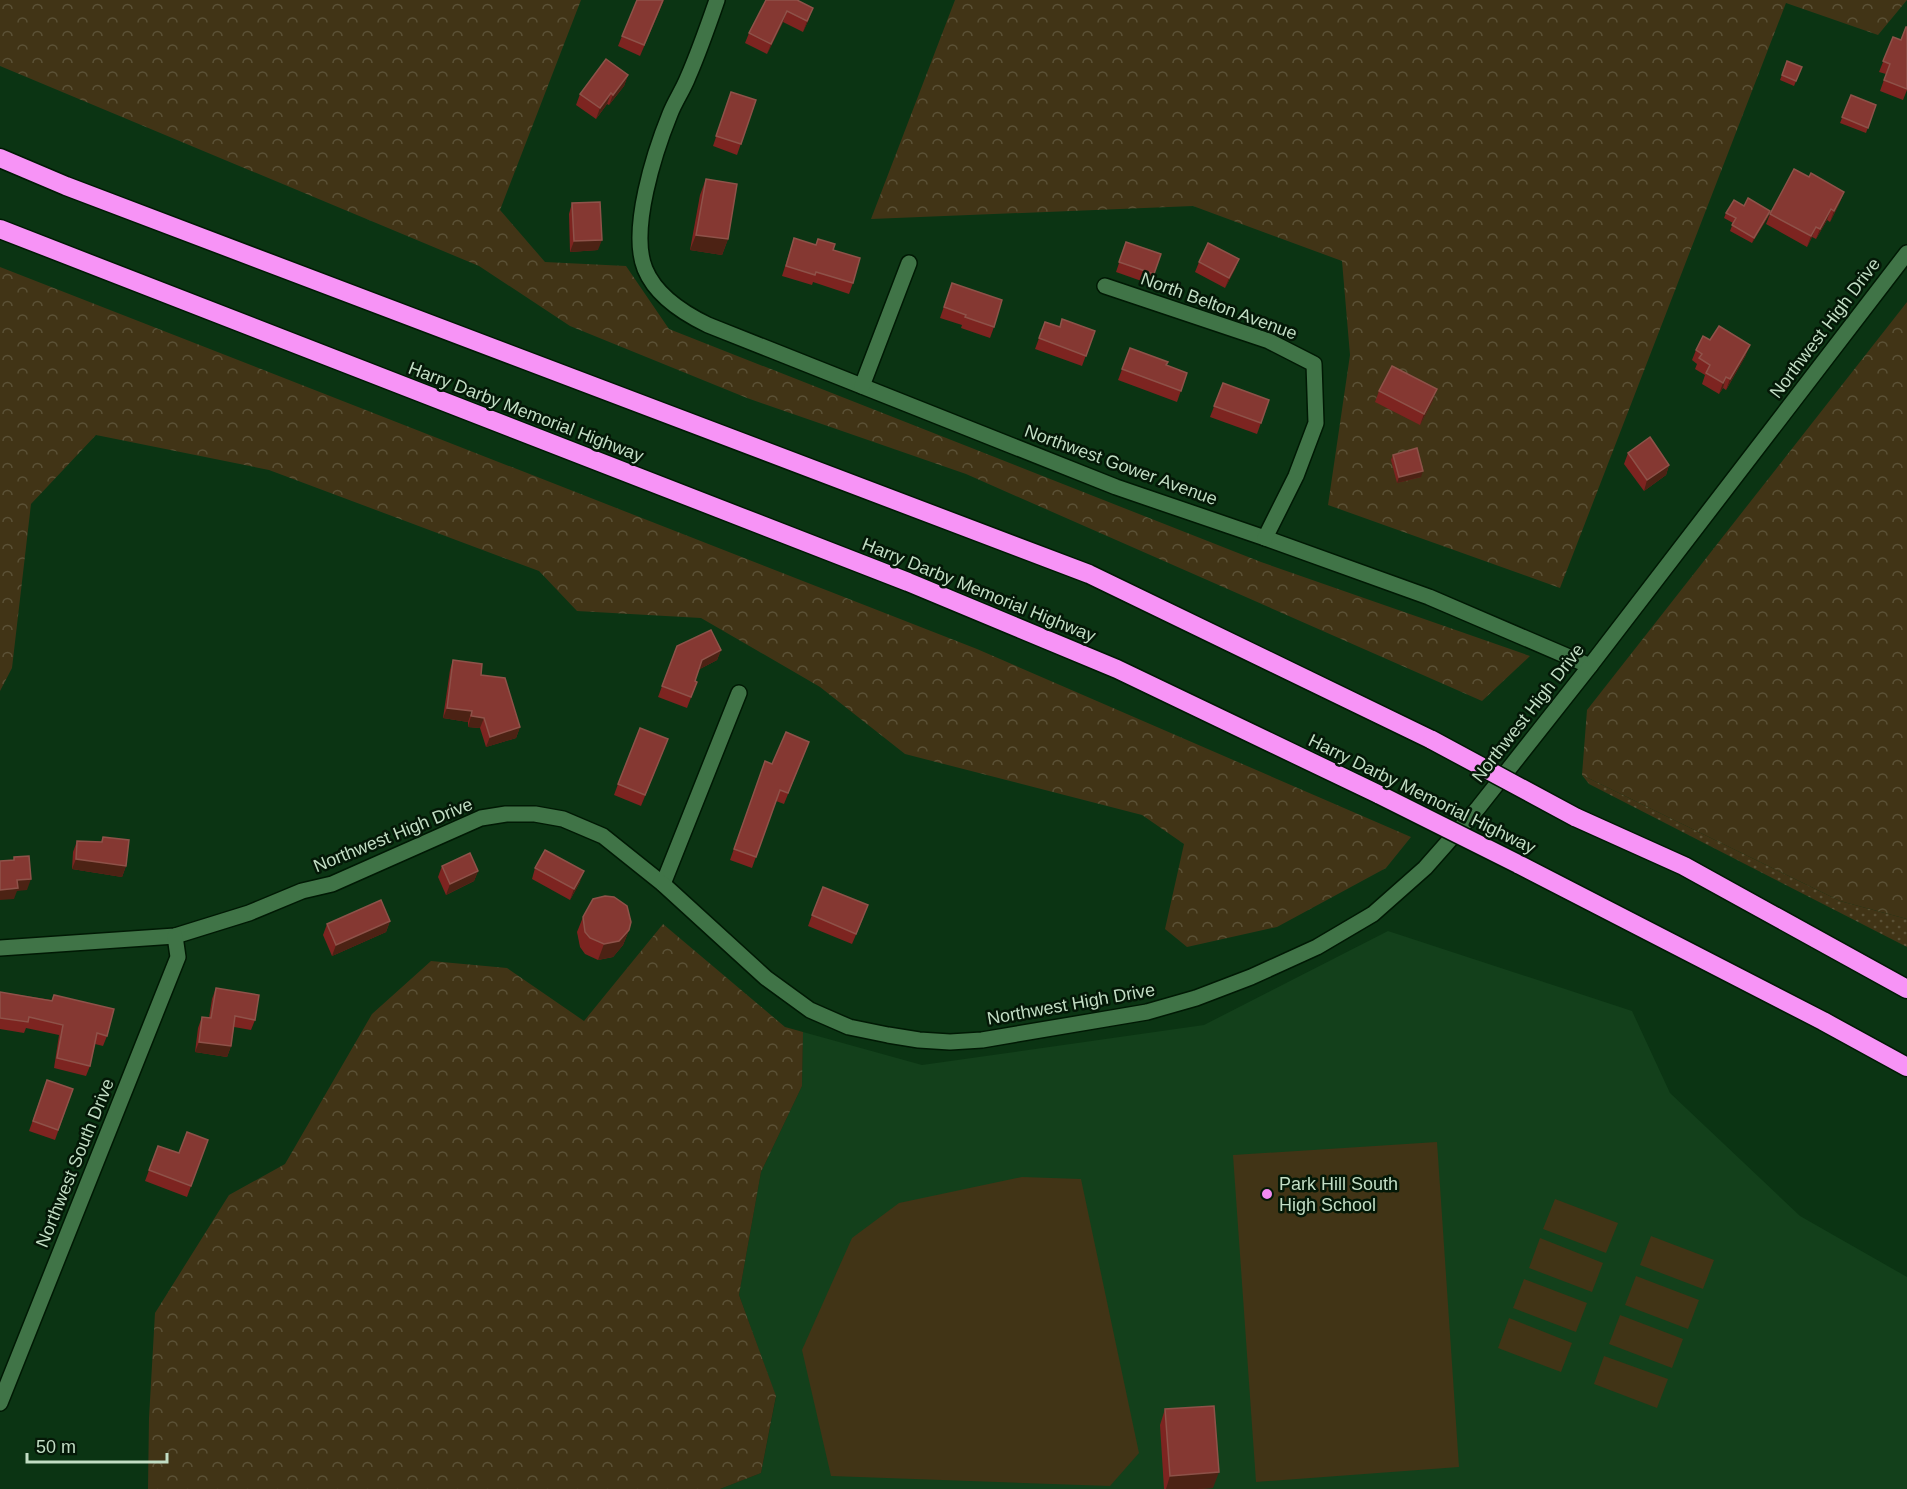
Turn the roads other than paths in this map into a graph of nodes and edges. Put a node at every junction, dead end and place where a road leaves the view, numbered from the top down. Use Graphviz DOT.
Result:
graph roads {
  1 [pos="717,0"];
  2 [pos="0,158"];
  3 [pos="0,229"];
  4 [pos="1907,253"];
  5 [pos="909,263"];
  6 [pos="1105,286"];
  7 [pos="862,386"];
  8 [pos="1265,538"];
  9 [pos="1590,666"];
  10 [pos="739,693"];
  11 [pos="663,884"];
  12 [pos="175,936"];
  13 [pos="0,948"];
  14 [pos="1907,988"];
  15 [pos="1907,1067"];
  16 [pos="0,1403"];
  1 -- 7 [label="street, Northwest Gower Avenue"];
  2 -- 14 [label="highway, bridge"];
  3 -- 15 [label="highway, Harry Darby Memorial Highway, bridge"];
  4 -- 9 [label="street, Northwest High Drive"];
  5 -- 7 [label="street"];
  6 -- 8 [label="street, North Belton Avenue"];
  7 -- 8 [label="street, Northwest Gower Avenue"];
  8 -- 9 [label="street, Northwest Gower Avenue"];
  9 -- 11 [label="street, Northwest High Drive"];
  10 -- 11 [label="street"];
  11 -- 12 [label="street, Northwest High Drive"];
  12 -- 13 [label="street, Northwest High Drive"];
  12 -- 16 [label="street, Northwest South Drive"];
}
